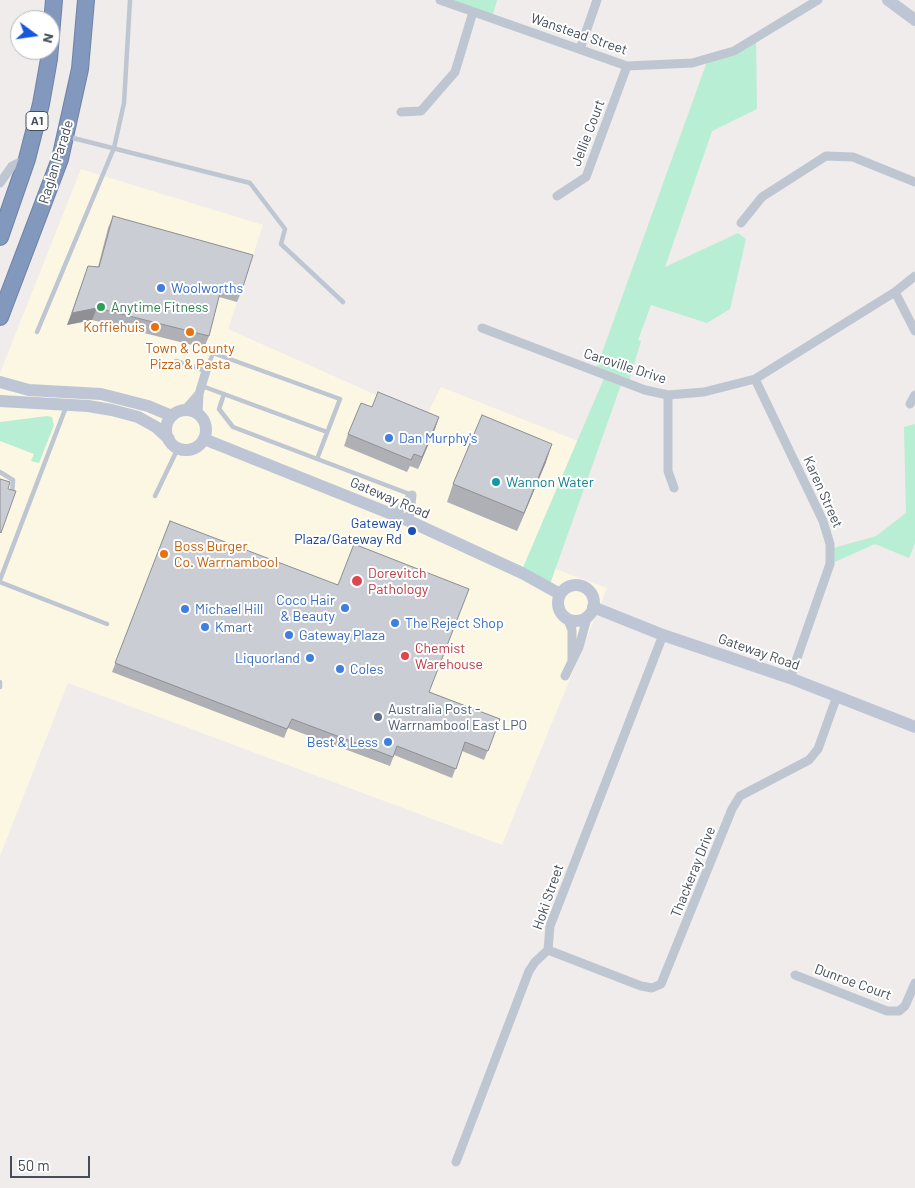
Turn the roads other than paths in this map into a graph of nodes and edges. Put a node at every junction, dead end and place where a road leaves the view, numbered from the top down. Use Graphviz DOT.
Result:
graph roads {
  1 [pos="54,0"];
  2 [pos="86,0"];
  3 [pos="130,0"];
  4 [pos="440,0"];
  5 [pos="597,0"];
  6 [pos="818,0"];
  7 [pos="888,0"];
  8 [pos="473,12"];
  9 [pos="915,20"];
  10 [pos="580,50"];
  11 [pos="628,66"];
  12 [pos="401,112"];
  13 [pos="65,136"];
  14 [pos="114,148"];
  15 [pos="27,159"];
  16 [pos="915,182"];
  17 [pos="0,183"];
  18 [pos="557,196"];
  19 [pos="741,223"];
  20 [pos="0,236"];
  21 [pos="915,276"];
  22 [pos="895,292"];
  23 [pos="342,302"];
  24 [pos="0,317"];
  25 [pos="482,328"];
  26 [pos="915,331"];
  27 [pos="37,332"];
  28 [pos="176,361"];
  29 [pos="206,371"];
  30 [pos="755,379"];
  31 [pos="0,382"];
  32 [pos="200,390"];
  33 [pos="224,394"];
  34 [pos="668,395"];
  35 [pos="915,395"];
  36 [pos="0,401"];
  37 [pos="25,404"];
  38 [pos="910,404"];
  39 [pos="66,406"];
  40 [pos="0,409"];
  41 [pos="185,410"];
  42 [pos="198,414"];
  43 [pos="172,416"];
  44 [pos="327,432"];
  45 [pos="169,438"];
  46 [pos="204,439"];
  47 [pos="178,448"];
  48 [pos="317,459"];
  49 [pos="0,472"];
  50 [pos="674,488"];
  51 [pos="412,495"];
  52 [pos="156,496"];
  53 [pos="9,502"];
  54 [pos="395,516"];
  55 [pos="409,521"];
  56 [pos="0,581"];
  57 [pos="560,594"];
  58 [pos="590,613"];
  59 [pos="568,620"];
  60 [pos="107,624"];
  61 [pos="663,635"];
  62 [pos="572,663"];
  63 [pos="566,676"];
  64 [pos="790,678"];
  65 [pos="0,682"];
  66 [pos="0,687"];
  67 [pos="837,696"];
  68 [pos="915,727"];
  69 [pos="548,950"];
  70 [pos="795,975"];
  71 [pos="915,983"];
  72 [pos="456,1162"];
  1 -- 15 [label="highway, Raglan Parade / A1"];
  2 -- 13 [label="highway, Raglan Parade / A1"];
  3 -- 14 [label="lane"];
  4 -- 8 [label="street, Wanstead Street"];
  5 -- 10 [label="street"];
  6 -- 11 [label="street, Wanstead Street"];
  7 -- 9 [label="street"];
  8 -- 10 [label="street, Wanstead Street"];
  8 -- 12 [label="street"];
  10 -- 11 [label="street, Wanstead Street"];
  11 -- 18 [label="street, Jellie Court"];
  13 -- 14 [label="lane"];
  13 -- 24 [label="highway, Raglan Parade / A1"];
  14 -- 23 [label="lane"];
  14 -- 27 [label="lane"];
  15 -- 17 [label="street, Raglan Parade"];
  15 -- 20 [label="highway, Raglan Parade / A1"];
  16 -- 19 [label="street"];
  21 -- 22 [label="street, Caroville Drive"];
  22 -- 26 [label="street"];
  22 -- 30 [label="street, Caroville Drive"];
  25 -- 34 [label="street, Caroville Drive"];
  28 -- 29 [label="lane"];
  29 -- 32 [label="street"];
  29 -- 44 [label="lane"];
  30 -- 34 [label="street, Caroville Drive"];
  30 -- 64 [label="street, Karen Street"];
  31 -- 43 [label="street"];
  32 -- 33 [label="lane"];
  32 -- 41 [label="street"];
  32 -- 42 [label="street"];
  33 -- 44 [label="lane"];
  33 -- 48 [label="lane"];
  34 -- 50 [label="street"];
  35 -- 38 [label="street"];
  36 -- 37 [label="street"];
  37 -- 39 [label="street"];
  37 -- 40 [label="street"];
  39 -- 45 [label="street"];
  39 -- 56 [label="lane"];
  41 -- 42 [label="street"];
  41 -- 43 [label="street"];
  42 -- 46 [label="street"];
  43 -- 45 [label="street"];
  44 -- 48 [label="lane"];
  45 -- 47 [label="street"];
  46 -- 47 [label="street"];
  46 -- 54 [label="street, Gateway Road"];
  47 -- 52 [label="lane"];
  48 -- 51 [label="lane"];
  49 -- 53 [label="lane"];
  51 -- 54 [label="street"];
  51 -- 55 [label="street"];
  54 -- 55 [label="street, Gateway Road"];
  55 -- 57 [label="street, Gateway Road"];
  56 -- 60 [label="lane"];
  57 -- 58 [label="street"];
  57 -- 59 [label="street"];
  58 -- 59 [label="street"];
  58 -- 61 [label="street, Gateway Road"];
  58 -- 62 [label="street"];
  59 -- 62 [label="street"];
  61 -- 64 [label="street, Gateway Road"];
  61 -- 69 [label="street, Hoki Street"];
  62 -- 63 [label="street"];
  64 -- 67 [label="street, Gateway Road"];
  65 -- 66 [label="lane"];
  67 -- 68 [label="street, Gateway Road"];
  67 -- 69 [label="street, Thackeray Drive"];
  69 -- 72 [label="street, Hoki Street"];
  70 -- 71 [label="street, Dunroe Court"];
}
